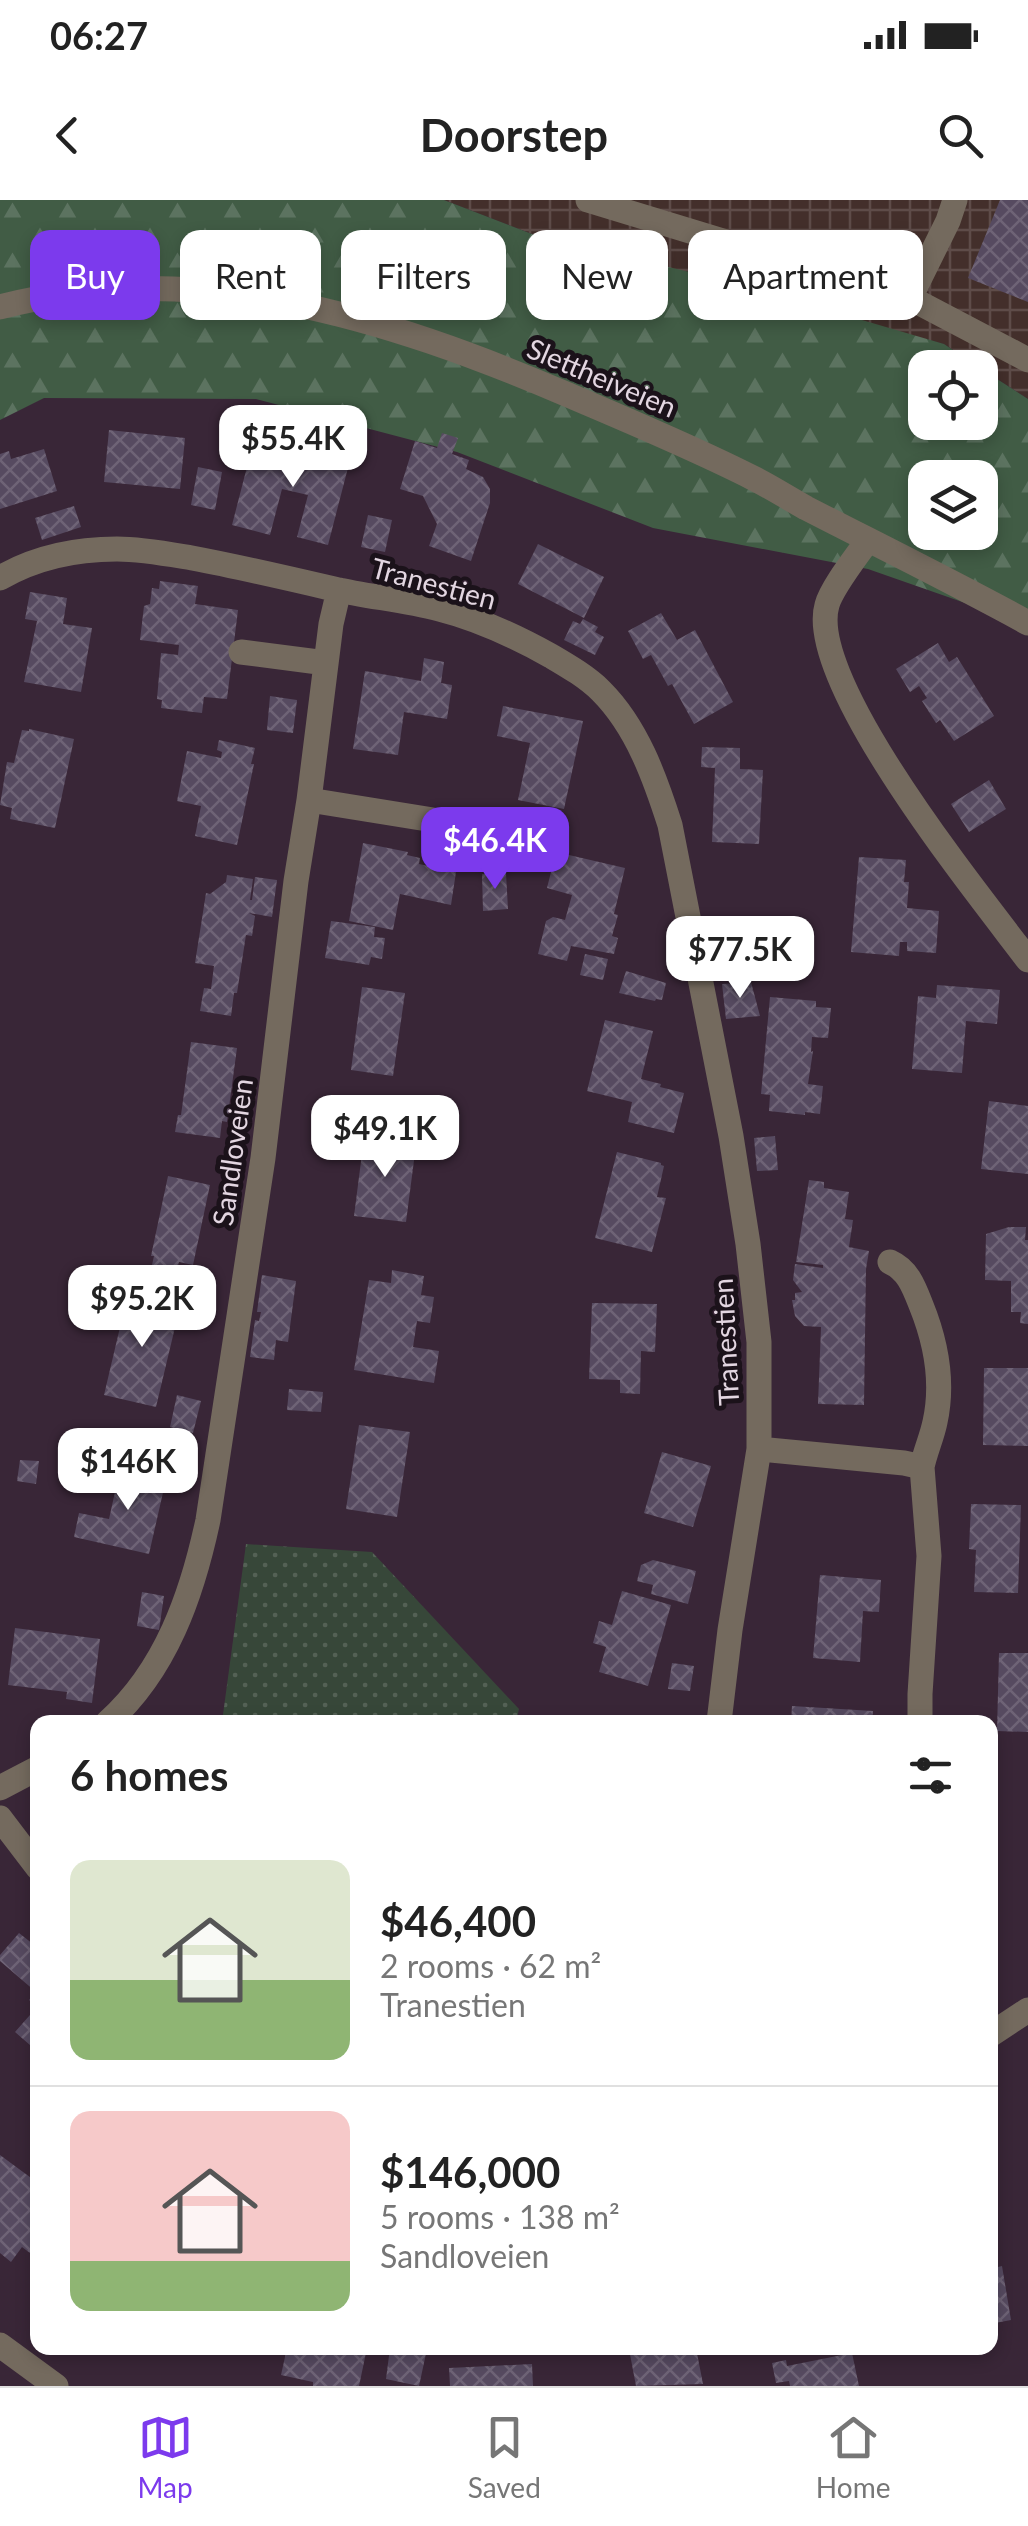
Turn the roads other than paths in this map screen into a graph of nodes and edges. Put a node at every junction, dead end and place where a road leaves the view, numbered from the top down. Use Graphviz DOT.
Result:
graph roads {
  1 [pos="955,200"];
  2 [pos="599,202"];
  3 [pos="690,230"];
  4 [pos="923,272"];
  5 [pos="923,305"];
  6 [pos="0,307"];
  7 [pos="1028,360"];
  8 [pos="868,540"];
  9 [pos="0,578"];
  10 [pos="339,590"];
  11 [pos="1028,623"];
  12 [pos="241,652"];
  13 [pos="326,663"];
  14 [pos="310,800"];
  15 [pos="490,829"];
  16 [pos="1028,960"];
  17 [pos="890,1262"];
  18 [pos="759,1448"];
  19 [pos="922,1468"];
  20 [pos="115,1715"];
  21 [pos="720,1715"];
  22 [pos="920,1715"];
  23 [pos="30,1772"];
  24 [pos="0,1788"];
  25 [pos="0,1818"];
  26 [pos="30,1857"];
  27 [pos="1028,2010"];
  28 [pos="998,2030"];
  29 [pos="0,2344"];
  30 [pos="56,2386"];
  1 -- 4 [label="street"];
  2 -- 3 [label="street"];
  5 -- 7 [label="street"];
  6 -- 8 [label="street, Slettheiveien"];
  8 -- 11 [label="street, Slettheiveien"];
  8 -- 16 [label="street"];
  9 -- 10 [label="street, Tranestien"];
  10 -- 13 [label="street, Sandloveien"];
  10 -- 18 [label="street, Tranestien"];
  12 -- 13 [label="street"];
  13 -- 14 [label="street, Sandloveien"];
  14 -- 15 [label="street"];
  14 -- 20 [label="street, Sandloveien"];
  17 -- 19 [label="street"];
  18 -- 19 [label="street"];
  18 -- 21 [label="street, Tranestien"];
  19 -- 22 [label="street"];
  23 -- 24 [label="street"];
  25 -- 26 [label="street"];
  27 -- 28 [label="street"];
  29 -- 30 [label="street"];
}
